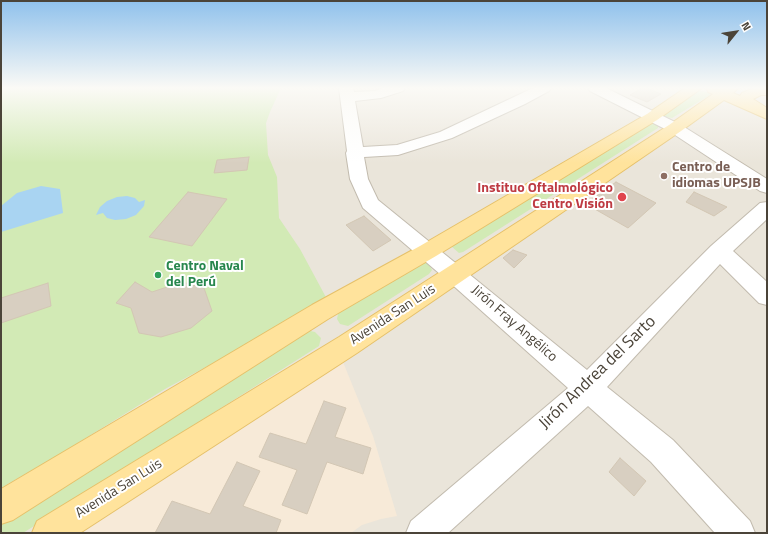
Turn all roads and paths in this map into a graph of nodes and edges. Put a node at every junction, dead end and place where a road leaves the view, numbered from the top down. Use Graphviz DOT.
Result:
graph roads {
  1 [pos="349,113"];
  2 [pos="494,113"];
  3 [pos="644,113"];
  4 [pos="658,113"];
  5 [pos="694,113"];
  6 [pos="652,117"];
  7 [pos="676,128"];
  8 [pos="354,153"];
  9 [pos="767,187"];
  10 [pos="767,208"];
  11 [pos="428,251"];
  12 [pos="712,258"];
  13 [pos="455,274"];
  14 [pos="765,293"];
  15 [pos="588,388"];
  16 [pos="1,508"];
  17 [pos="49,533"];
  18 [pos="423,533"];
  19 [pos="738,533"];
  1 -- 8 [label="street, Jirón Fray Angélico"];
  2 -- 8 [label="street"];
  3 -- 6 [label="street"];
  4 -- 6 [label="main road"];
  5 -- 7 [label="main road, Avenida San Luis"];
  6 -- 7 [label="street"];
  6 -- 11 [label="main road"];
  7 -- 9 [label="street"];
  7 -- 13 [label="main road, Avenida San Luis"];
  8 -- 11 [label="street, Jirón Fray Angélico"];
  10 -- 12 [label="street, Jirón Andrea del Sarto"];
  11 -- 13 [label="street, Jirón Fray Angélico"];
  11 -- 16 [label="main road"];
  12 -- 14 [label="street"];
  12 -- 15 [label="street, Jirón Andrea del Sarto"];
  13 -- 15 [label="street, Jirón Fray Angélico"];
  13 -- 17 [label="main road, Avenida San Luis"];
  15 -- 18 [label="street, Jirón Andrea del Sarto"];
  15 -- 19 [label="street, Jirón Fray Angélico"];
}
